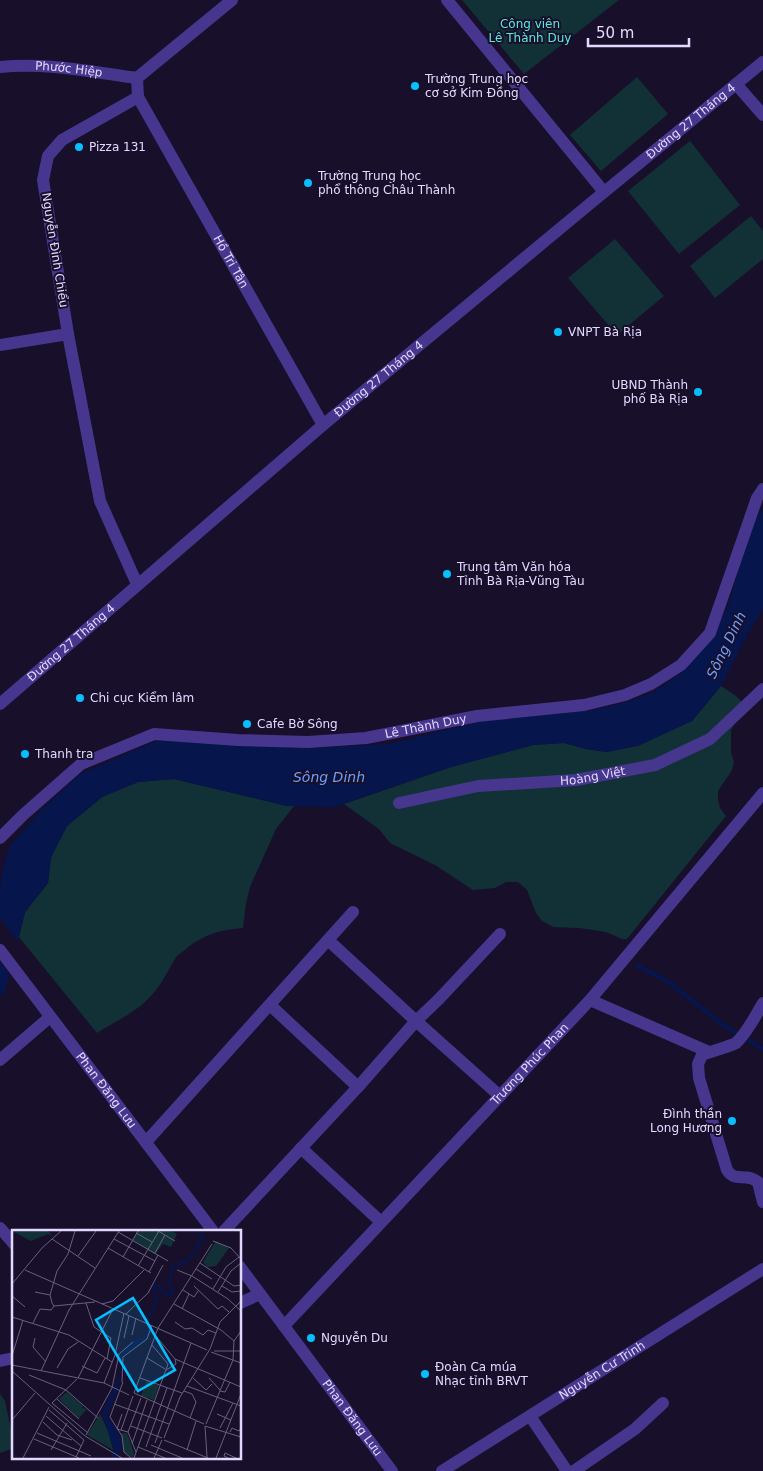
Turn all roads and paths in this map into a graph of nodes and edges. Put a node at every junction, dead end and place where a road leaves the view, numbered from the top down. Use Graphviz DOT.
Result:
graph roads {
  1 [pos="232,0"];
  2 [pos="447,0"];
  3 [pos="763,62"];
  4 [pos="0,67"];
  5 [pos="137,78"];
  6 [pos="736,84"];
  7 [pos="138,98"];
  8 [pos="763,115"];
  9 [pos="604,192"];
  10 [pos="68,334"];
  11 [pos="0,345"];
  12 [pos="322,425"];
  13 [pos="763,489"];
  14 [pos="138,584"];
  15 [pos="763,689"];
  16 [pos="0,704"];
  17 [pos="763,793"];
  18 [pos="399,803"];
  19 [pos="0,838"];
  20 [pos="353,912"];
  21 [pos="500,934"];
  22 [pos="328,940"];
  23 [pos="0,950"];
  24 [pos="590,1000"];
  25 [pos="763,1003"];
  26 [pos="270,1005"];
  27 [pos="49,1015"];
  28 [pos="416,1021"];
  29 [pos="709,1052"];
  30 [pos="0,1060"];
  31 [pos="358,1087"];
  32 [pos="500,1096"];
  33 [pos="146,1142"];
  34 [pos="301,1148"];
  35 [pos="763,1202"];
  36 [pos="381,1222"];
  37 [pos="0,1228"];
  38 [pos="212,1230"];
  39 [pos="225,1230"];
  40 [pos="12,1242"];
  41 [pos="241,1268"];
  42 [pos="763,1270"];
  43 [pos="260,1294"];
  44 [pos="241,1303"];
  45 [pos="284,1326"];
  46 [pos="663,1402"];
  47 [pos="530,1416"];
  48 [pos="392,1471"];
  49 [pos="442,1471"];
  50 [pos="567,1471"];
  51 [pos="574,1471"];
  1 -- 5 [label="street"];
  2 -- 9 [label="street"];
  3 -- 6 [label="street, Đường 27 Tháng 4"];
  4 -- 5 [label="street, Phước Hiệp"];
  5 -- 7 [label="street"];
  6 -- 8 [label="street"];
  6 -- 9 [label="street, Đường 27 Tháng 4"];
  7 -- 10 [label="street, Nguyễn Đình Chiểu"];
  7 -- 12 [label="street, Hồ Tri Tân"];
  9 -- 12 [label="street, Đường 27 Tháng 4"];
  10 -- 11 [label="street"];
  10 -- 14 [label="street, Nguyễn Đình Chiểu"];
  12 -- 14 [label="street, Đường 27 Tháng 4"];
  13 -- 19 [label="street, Lê Thành Duy"];
  14 -- 16 [label="street, Đường 27 Tháng 4"];
  15 -- 18 [label="street, Hoàng Việt"];
  17 -- 24 [label="street, Trương Phúc Phan"];
  20 -- 22 [label="street"];
  21 -- 28 [label="street"];
  22 -- 26 [label="street"];
  22 -- 28 [label="street"];
  23 -- 27 [label="street, Phan Đăng Lưu"];
  24 -- 29 [label="street"];
  24 -- 32 [label="street, Trương Phúc Phan"];
  25 -- 29 [label="street"];
  26 -- 31 [label="street"];
  26 -- 33 [label="street"];
  27 -- 30 [label="street"];
  27 -- 33 [label="street, Phan Đăng Lưu"];
  28 -- 31 [label="street"];
  28 -- 32 [label="street"];
  29 -- 35 [label="street"];
  31 -- 34 [label="street"];
  32 -- 36 [label="street, Trương Phúc Phan"];
  33 -- 38 [label="street, Phan Đăng Lưu"];
  34 -- 36 [label="street"];
  34 -- 39 [label="street"];
  36 -- 45 [label="street, Trương Phúc Phan"];
  37 -- 40 [label="street"];
  41 -- 43 [label="street, Phan Đăng Lưu"];
  42 -- 47 [label="street, Nguyễn Cư Trinh"];
  43 -- 44 [label="street"];
  43 -- 45 [label="street, Phan Đăng Lưu"];
  45 -- 48 [label="street, Phan Đăng Lưu"];
  46 -- 51 [label="street"];
  47 -- 49 [label="street, Nguyễn Cư Trinh"];
  47 -- 50 [label="street"];
}
